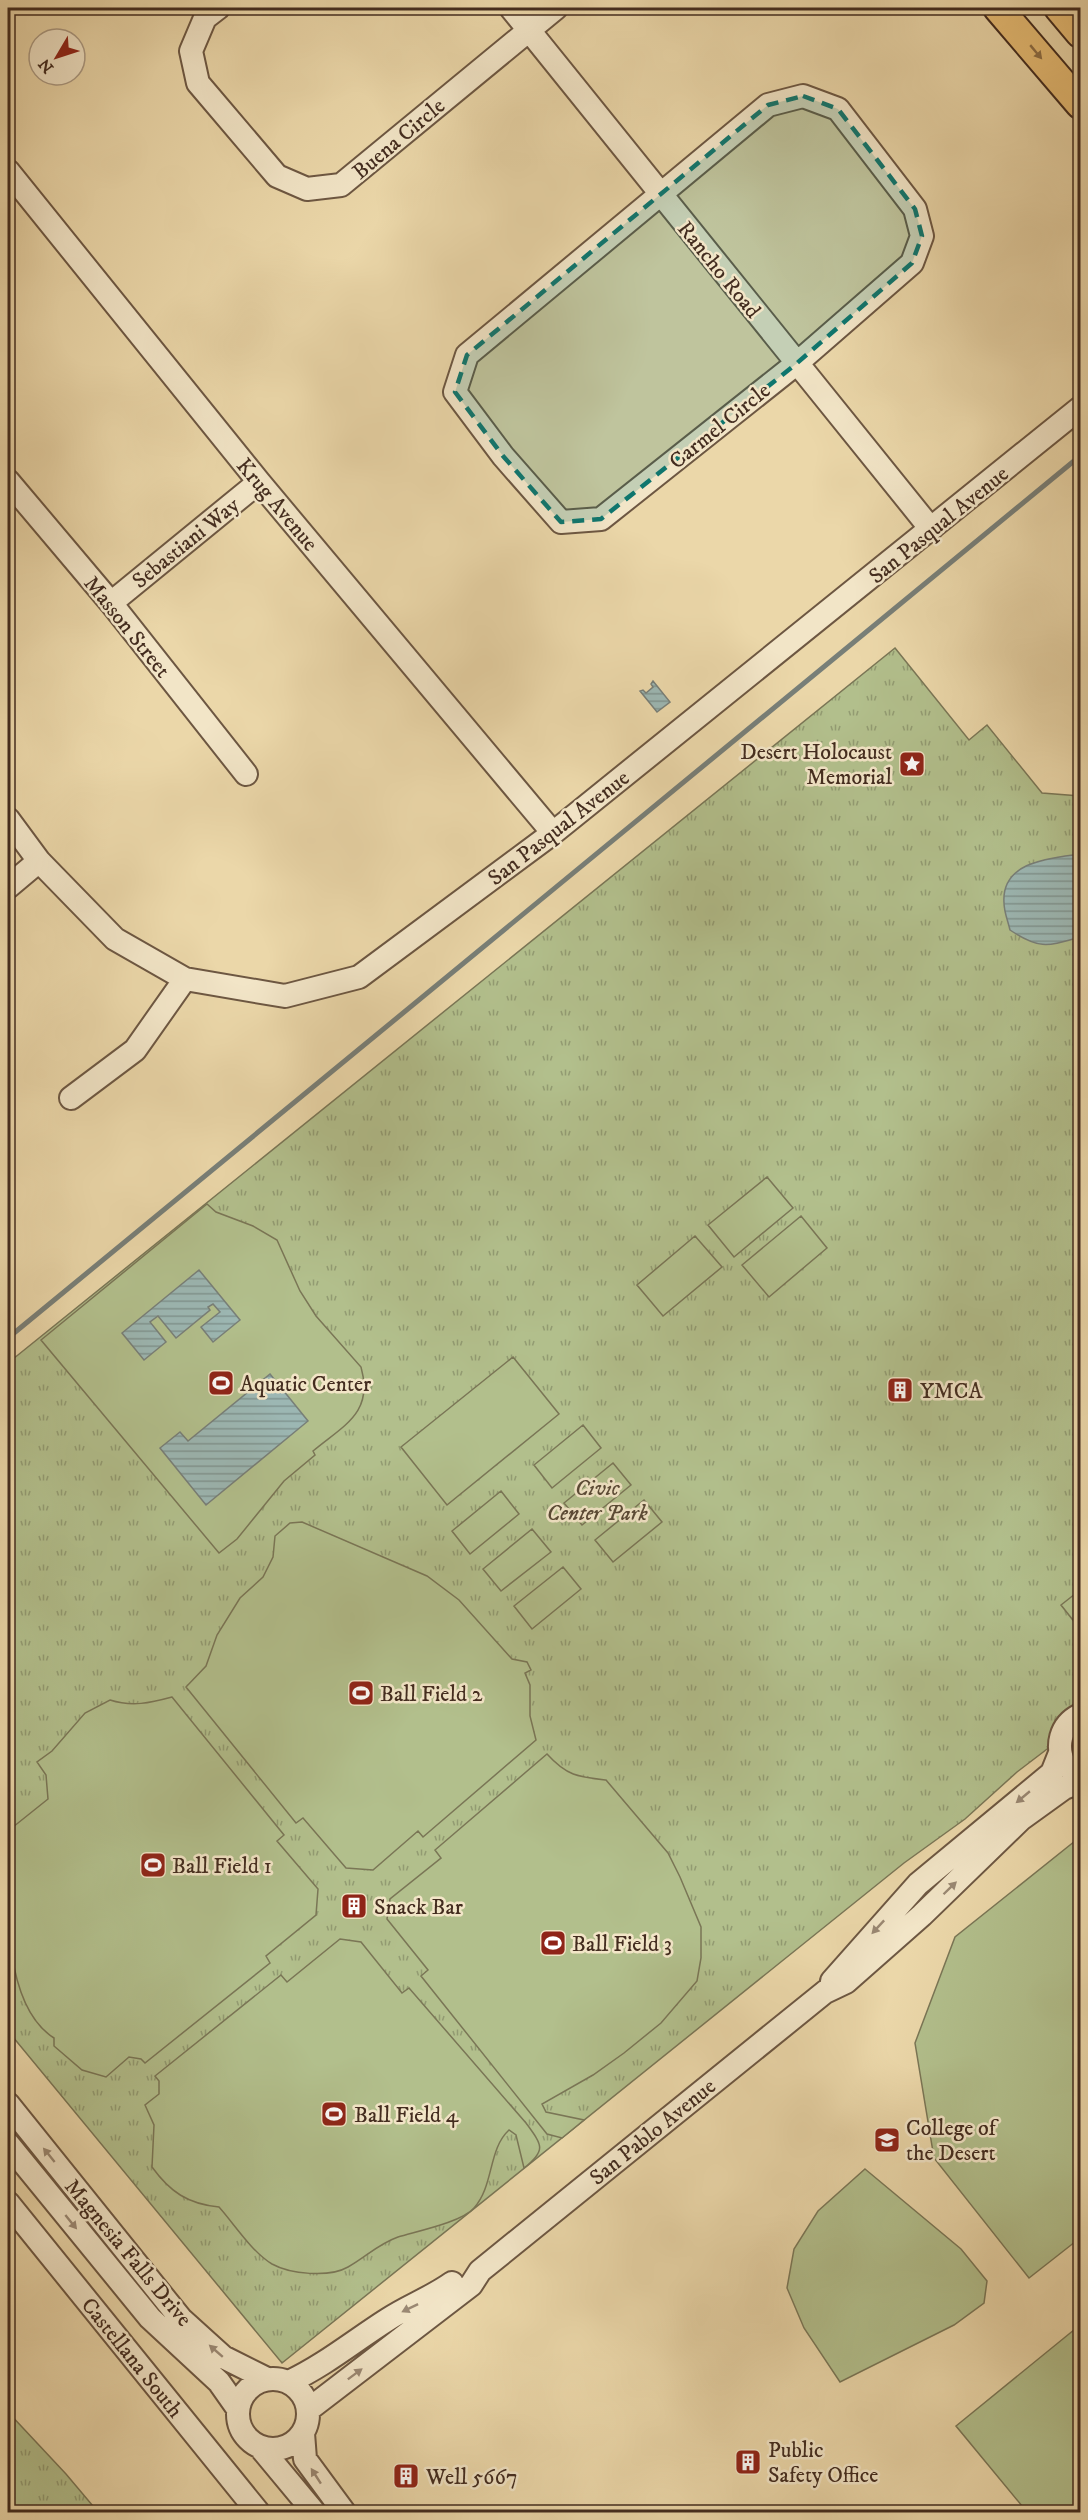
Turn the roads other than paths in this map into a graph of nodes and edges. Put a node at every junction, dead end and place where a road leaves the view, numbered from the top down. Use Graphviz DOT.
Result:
graph roads {
  1 [pos="218,8"];
  2 [pos="511,8"];
  3 [pos="556,8"];
  4 [pos="998,8"];
  5 [pos="1059,8"];
  6 [pos="529,30"];
  7 [pos="1080,33"];
  8 [pos="1080,104"];
  9 [pos="8,171"];
  10 [pos="660,194"];
  11 [pos="796,364"];
  12 [pos="1080,408"];
  13 [pos="8,481"];
  14 [pos="259,482"];
  15 [pos="931,529"];
  16 [pos="111,603"];
  17 [pos="246,774"];
  18 [pos="8,819"];
  19 [pos="553,833"];
  20 [pos="39,861"];
  21 [pos="8,887"];
  22 [pos="185,979"];
  23 [pos="71,1098"];
  24 [pos="1080,1715"];
  25 [pos="1060,1754"];
  26 [pos="1080,1780"];
  27 [pos="825,1992"];
  28 [pos="8,2104"];
  29 [pos="8,2144"];
  30 [pos="8,2203"];
  31 [pos="480,2271"];
  32 [pos="278,2380"];
  33 [pos="238,2409"];
  34 [pos="308,2410"];
  35 [pos="303,2433"];
  36 [pos="260,2446"];
  37 [pos="258,2512"];
  38 [pos="314,2512"];
  39 [pos="344,2512"];
  1 -- 6 [label="street, Buena Circle"];
  2 -- 6 [label="street, Rancho Road"];
  3 -- 6 [label="street, Buena Circle"];
  4 -- 8 [label="main road, one-way"];
  5 -- 7 [label="main road"];
  6 -- 10 [label="street, Rancho Road"];
  9 -- 14 [label="street, Krug Avenue"];
  10 -- 11 [label="street, Rancho Road"];
  10 -- 11 [label="street, Carmel Circle"];
  10 -- 11 [label="street, Carmel Circle"];
  11 -- 15 [label="street, Rancho Road"];
  12 -- 15 [label="street, San Pasqual Avenue"];
  13 -- 16 [label="street, Masson Street"];
  14 -- 16 [label="street, Sebastiani Way"];
  14 -- 19 [label="street, Krug Avenue"];
  15 -- 19 [label="street, San Pasqual Avenue"];
  16 -- 17 [label="street, Masson Street"];
  18 -- 20 [label="street, San Pasqual Avenue"];
  19 -- 22 [label="street, San Pasqual Avenue"];
  20 -- 21 [label="street"];
  20 -- 22 [label="street, San Pasqual Avenue"];
  22 -- 23 [label="street"];
  24 -- 25 [label="street, San Pablo Avenue"];
  25 -- 26 [label="street"];
  25 -- 27 [label="street, San Pablo Avenue, one-way"];
  27 -- 26 [label="street, San Pablo Avenue, one-way"];
  27 -- 31 [label="street, San Pablo Avenue"];
  32 -- 28 [label="street, Magnesia Falls Drive, one-way"];
  29 -- 33 [label="street, Magnesia Falls Drive, one-way"];
  30 -- 37 [label="street, Castellana South"];
  31 -- 32 [label="street, San Pablo Avenue, one-way"];
  34 -- 31 [label="street, San Pablo Avenue, one-way"];
  32 -- 33 [label="street"];
  32 -- 34 [label="street"];
  33 -- 36 [label="street"];
  34 -- 35 [label="street"];
  35 -- 36 [label="street"];
  39 -- 35 [label="street, one-way"];
  36 -- 38 [label="street"];
}
